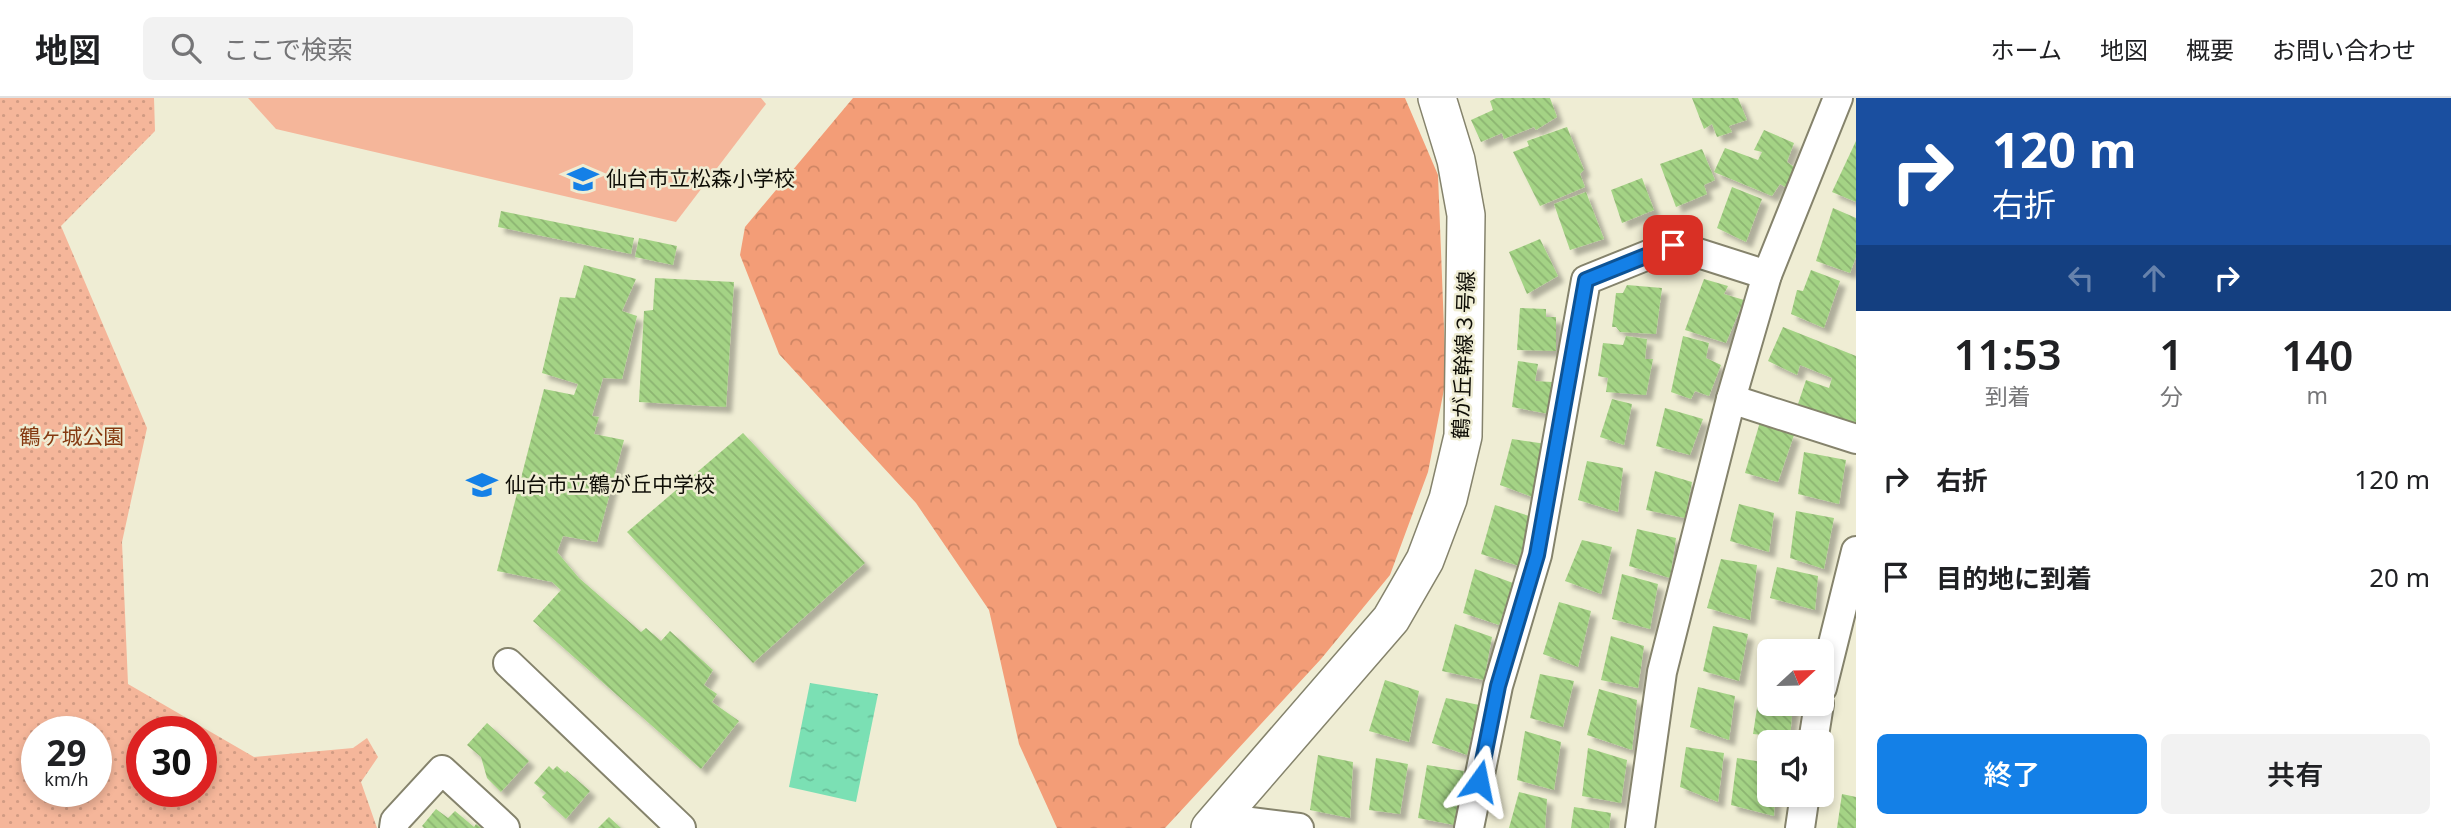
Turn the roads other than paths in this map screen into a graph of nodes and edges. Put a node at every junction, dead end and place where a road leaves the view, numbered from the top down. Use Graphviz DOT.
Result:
graph roads {
  1 [pos="1437,98"];
  2 [pos="1838,98"];
  3 [pos="1767,275"];
  4 [pos="1731,399"];
  5 [pos="1856,439"];
  6 [pos="1856,551"];
  7 [pos="1834,640"];
  8 [pos="508,663"];
  9 [pos="1803,807"];
  10 [pos="1215,823"];
  11 [pos="394,828"];
  12 [pos="505,828"];
  13 [pos="681,828"];
  14 [pos="1299,828"];
  15 [pos="1469,828"];
  16 [pos="1640,828"];
  17 [pos="1800,828"];
  1 -- 10 [label="street, 鶴が丘幹線３号線"];
  2 -- 3 [label="street"];
  3 -- 4 [label="street"];
  3 -- 15 [label="street"];
  4 -- 5 [label="street"];
  4 -- 16 [label="street"];
  6 -- 7 [label="street"];
  8 -- 13 [label="street"];
  9 -- 17 [label="street"];
  10 -- 14 [label="street"];
  11 -- 12 [label="street"];
}
